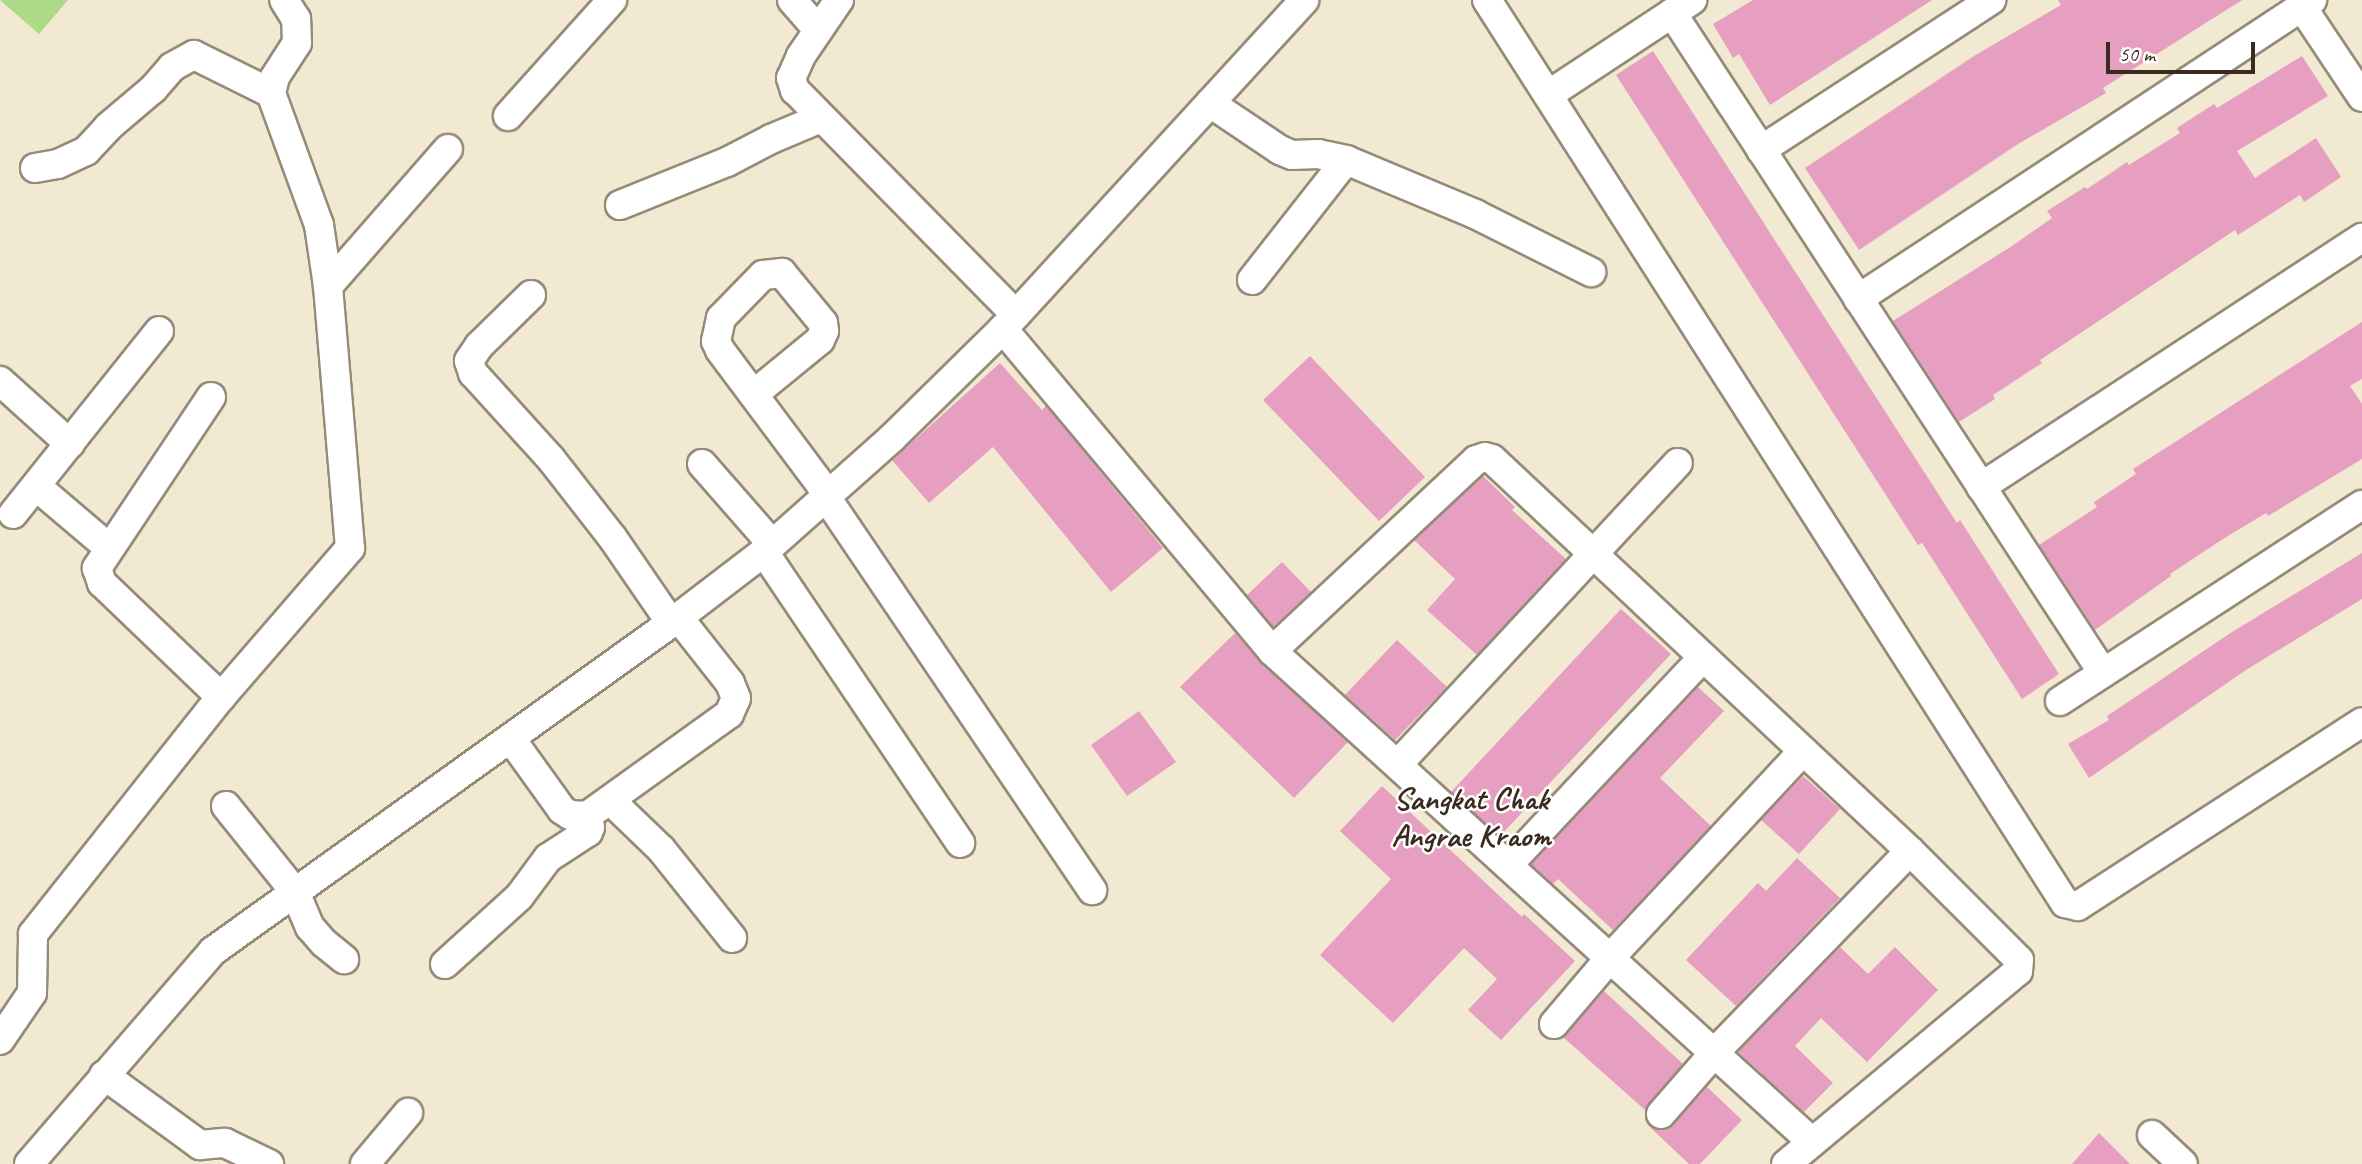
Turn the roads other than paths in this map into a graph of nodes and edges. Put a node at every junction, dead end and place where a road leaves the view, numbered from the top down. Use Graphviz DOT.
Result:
graph roads {
  1 [pos="285,0"];
  2 [pos="612,0"];
  3 [pos="792,0"];
  4 [pos="839,0"];
  5 [pos="1304,0"];
  6 [pos="1487,0"];
  7 [pos="1991,0"];
  8 [pos="2307,3"];
  9 [pos="1682,5"];
  10 [pos="817,29"];
  11 [pos="271,93"];
  12 [pos="1548,95"];
  13 [pos="2362,97"];
  14 [pos="1210,103"];
  15 [pos="508,116"];
  16 [pos="821,118"];
  17 [pos="448,149"];
  18 [pos="1761,150"];
  19 [pos="1346,160"];
  20 [pos="35,168"];
  21 [pos="620,205"];
  22 [pos="2362,238"];
  23 [pos="1591,272"];
  24 [pos="1252,280"];
  25 [pos="328,286"];
  26 [pos="531,295"];
  27 [pos="1858,299"];
  28 [pos="1009,322"];
  29 [pos="159,331"];
  30 [pos="0,381"];
  31 [pos="754,394"];
  32 [pos="211,397"];
  33 [pos="70,444"];
  34 [pos="1678,463"];
  35 [pos="702,464"];
  36 [pos="36,486"];
  37 [pos="1981,487"];
  38 [pos="826,497"];
  39 [pos="2362,505"];
  40 [pos="13,514"];
  41 [pos="109,548"];
  42 [pos="768,548"];
  43 [pos="1593,553"];
  44 [pos="674,620"];
  45 [pos="1272,651"];
  46 [pos="1703,657"];
  47 [pos="2103,673"];
  48 [pos="221,697"];
  49 [pos="2060,701"];
  50 [pos="2362,722"];
  51 [pos="511,739"];
  52 [pos="1803,751"];
  53 [pos="1398,764"];
  54 [pos="610,800"];
  55 [pos="226,806"];
  56 [pos="587,816"];
  57 [pos="960,843"];
  58 [pos="1910,851"];
  59 [pos="1508,865"];
  60 [pos="1092,890"];
  61 [pos="295,892"];
  62 [pos="732,938"];
  63 [pos="1610,958"];
  64 [pos="344,959"];
  65 [pos="445,964"];
  66 [pos="1554,1024"];
  67 [pos="0,1040"];
  68 [pos="1714,1052"];
  69 [pos="104,1075"];
  70 [pos="408,1113"];
  71 [pos="1661,1114"];
  72 [pos="2152,1135"];
  73 [pos="1812,1142"];
  74 [pos="29,1164"];
  75 [pos="269,1164"];
  76 [pos="365,1164"];
  77 [pos="1786,1164"];
  78 [pos="2183,1164"];
  1 -- 11 [label="street"];
  2 -- 15 [label="street"];
  3 -- 10 [label="street"];
  4 -- 10 [label="street"];
  5 -- 14 [label="street"];
  6 -- 12 [label="street"];
  7 -- 18 [label="street"];
  8 -- 13 [label="street"];
  8 -- 27 [label="street"];
  9 -- 12 [label="street"];
  9 -- 18 [label="street"];
  10 -- 16 [label="street"];
  11 -- 20 [label="street"];
  11 -- 25 [label="street"];
  12 -- 50 [label="street"];
  14 -- 19 [label="street"];
  14 -- 28 [label="street"];
  16 -- 21 [label="street"];
  16 -- 28 [label="street"];
  17 -- 25 [label="street"];
  18 -- 27 [label="street"];
  19 -- 23 [label="street"];
  19 -- 24 [label="street"];
  22 -- 37 [label="street"];
  25 -- 48 [label="street"];
  26 -- 44 [label="street"];
  27 -- 37 [label="street"];
  28 -- 38 [label="street"];
  28 -- 45 [label="street"];
  29 -- 33 [label="street"];
  30 -- 33 [label="street"];
  31 -- 38 [label="street"];
  32 -- 41 [label="street"];
  33 -- 36 [label="street"];
  34 -- 43 [label="street"];
  35 -- 42 [label="street"];
  36 -- 40 [label="street"];
  36 -- 41 [label="street"];
  37 -- 47 [label="street"];
  38 -- 42 [label="street"];
  38 -- 60 [label="street"];
  39 -- 47 [label="street"];
  41 -- 48 [label="street"];
  42 -- 44 [label="street"];
  42 -- 57 [label="street"];
  43 -- 45 [label="street"];
  43 -- 46 [label="street"];
  43 -- 53 [label="street"];
  44 -- 51 [label="street"];
  44 -- 54 [label="street"];
  45 -- 53 [label="street"];
  46 -- 52 [label="street"];
  46 -- 59 [label="street"];
  47 -- 49 [label="street"];
  48 -- 67 [label="street"];
  51 -- 56 [label="street"];
  51 -- 61 [label="street"];
  52 -- 58 [label="street"];
  52 -- 63 [label="street"];
  53 -- 59 [label="street"];
  54 -- 56 [label="street"];
  54 -- 62 [label="street"];
  55 -- 61 [label="street"];
  56 -- 65 [label="street"];
  58 -- 68 [label="street"];
  58 -- 73 [label="street"];
  59 -- 63 [label="street"];
  61 -- 64 [label="street"];
  61 -- 69 [label="street"];
  63 -- 66 [label="street"];
  63 -- 68 [label="street"];
  68 -- 71 [label="street"];
  68 -- 73 [label="street"];
  69 -- 74 [label="street"];
  69 -- 75 [label="street"];
  70 -- 76 [label="street"];
  72 -- 78 [label="street"];
  73 -- 77 [label="street"];
}
